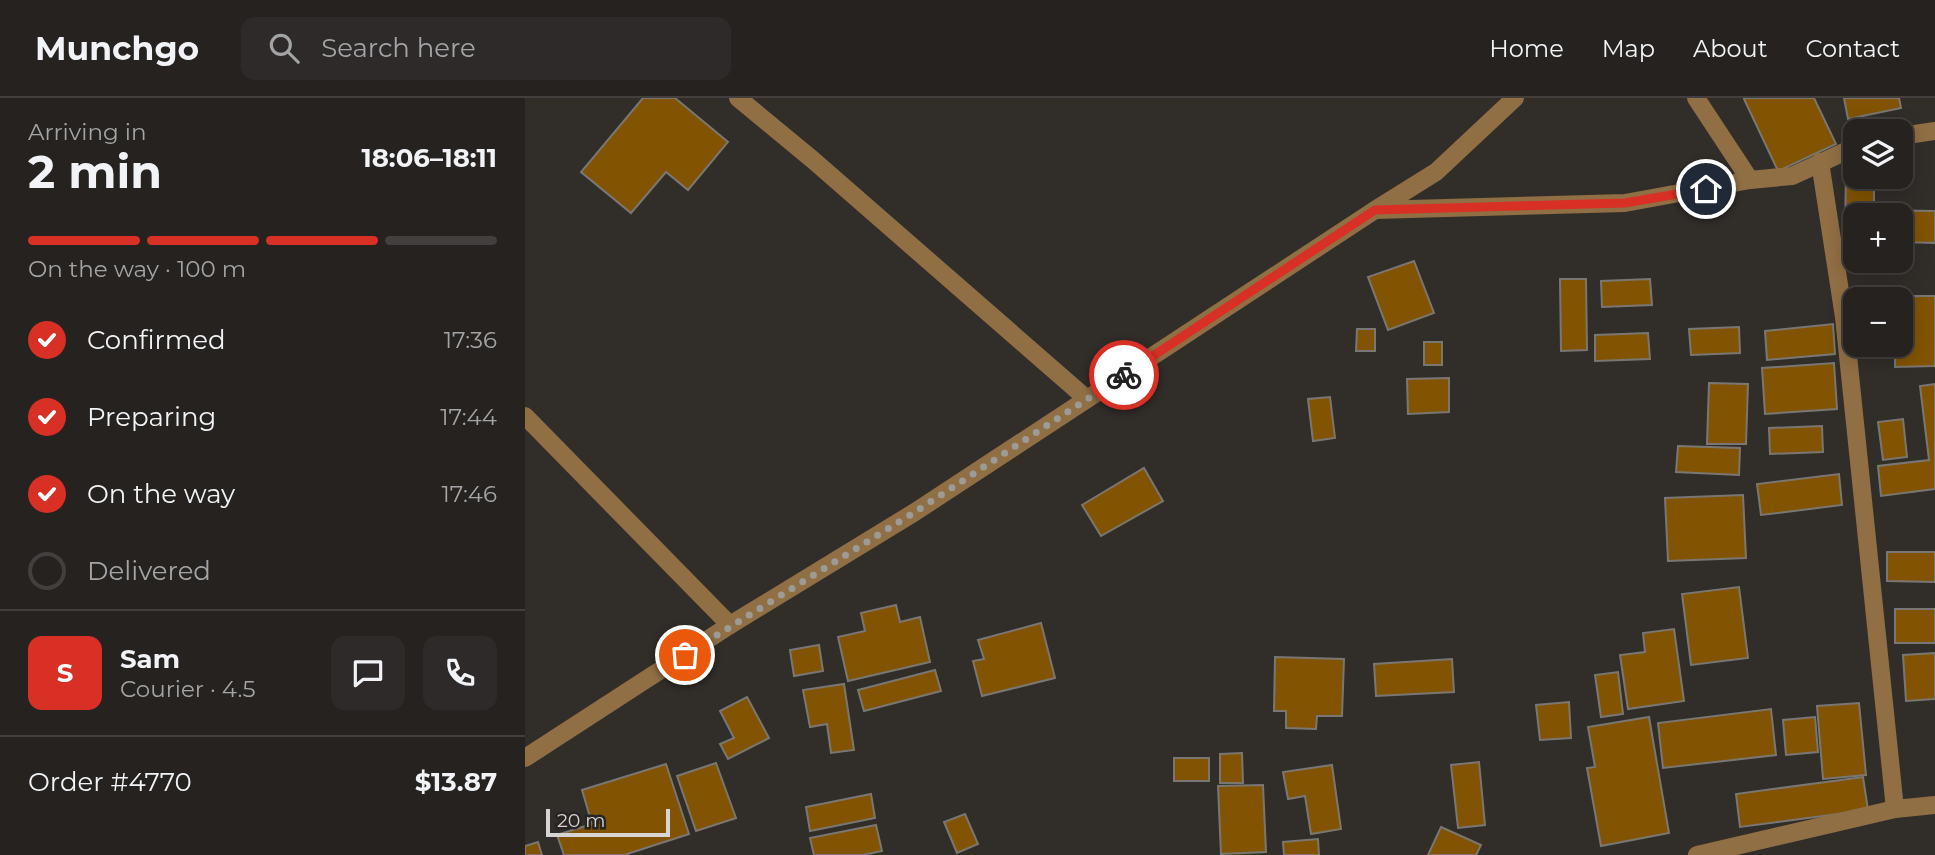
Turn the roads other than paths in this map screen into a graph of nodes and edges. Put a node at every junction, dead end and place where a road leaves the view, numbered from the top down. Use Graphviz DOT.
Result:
graph roads {
  1 [pos="738,98"];
  2 [pos="1515,98"];
  3 [pos="1696,98"];
  4 [pos="1935,131"];
  5 [pos="1913,134"];
  6 [pos="1843,152"];
  7 [pos="1820,162"];
  8 [pos="1750,180"];
  9 [pos="1375,210"];
  10 [pos="1087,399"];
  11 [pos="525,416"];
  12 [pos="730,625"];
  13 [pos="525,758"];
  14 [pos="1935,805"];
  15 [pos="1895,809"];
  16 [pos="1697,855"];
  1 -- 10 [label="street"];
  2 -- 9 [label="street"];
  3 -- 8 [label="street"];
  4 -- 5 [label="street"];
  6 -- 7 [label="street"];
  7 -- 8 [label="street"];
  7 -- 15 [label="street"];
  8 -- 9 [label="street"];
  9 -- 10 [label="street"];
  10 -- 12 [label="street"];
  11 -- 12 [label="street"];
  12 -- 13 [label="street"];
  14 -- 15 [label="street"];
  15 -- 16 [label="street"];
}
